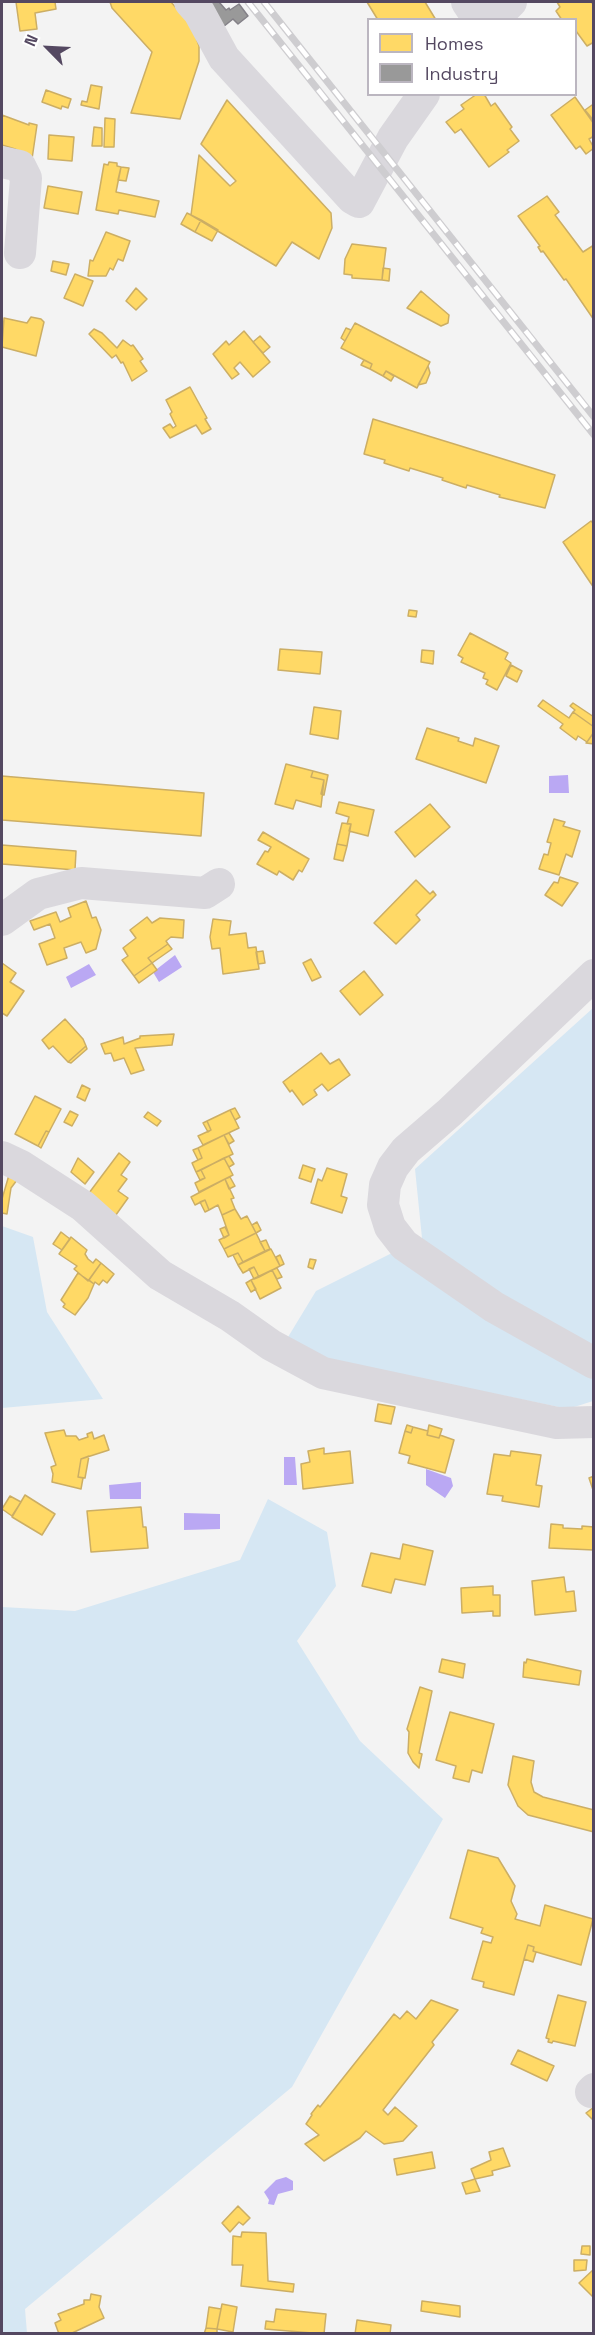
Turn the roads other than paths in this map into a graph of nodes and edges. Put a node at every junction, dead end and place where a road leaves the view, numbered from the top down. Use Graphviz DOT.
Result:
graph roads {
  1 [pos="190,2"];
  2 [pos="467,2"];
  3 [pos="511,2"];
  4 [pos="477,18"];
  5 [pos="495,18"];
  6 [pos="423,96"];
  7 [pos="2,162"];
  8 [pos="20,253"];
  9 [pos="219,884"];
  10 [pos="2,920"];
  11 [pos="594,975"];
  12 [pos="2,1157"];
  13 [pos="594,1363"];
  14 [pos="594,1422"];
  1 -- 6 [label="street"];
  2 -- 4 [label="street"];
  3 -- 5 [label="street"];
  7 -- 8 [label="street"];
  9 -- 10 [label="street"];
  11 -- 13 [label="street"];
  12 -- 14 [label="street"];
}
